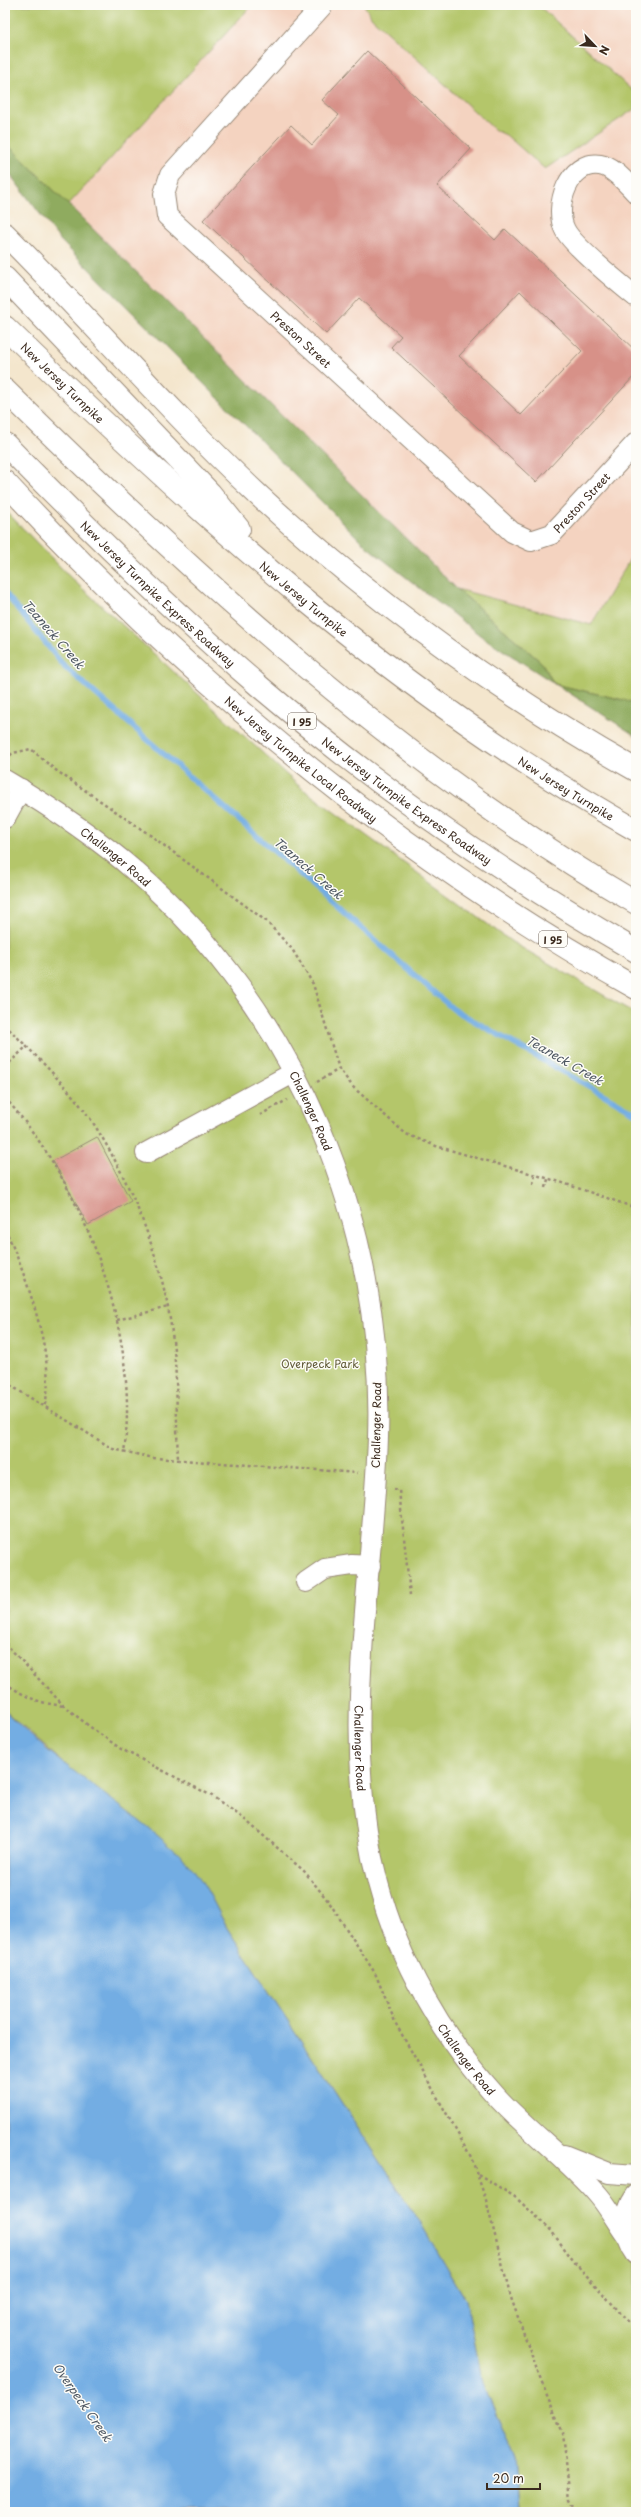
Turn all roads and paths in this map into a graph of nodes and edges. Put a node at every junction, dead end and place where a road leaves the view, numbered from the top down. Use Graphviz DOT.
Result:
graph roads {
  1 [pos="323,5"];
  2 [pos="636,193"];
  3 [pos="5,234"];
  4 [pos="5,278"];
  5 [pos="636,297"];
  6 [pos="5,326"];
  7 [pos="5,390"];
  8 [pos="636,443"];
  9 [pos="5,444"];
  10 [pos="5,482"];
  11 [pos="273,571"];
  12 [pos="5,759"];
  13 [pos="636,770"];
  14 [pos="13,785"];
  15 [pos="5,818"];
  16 [pos="636,830"];
  17 [pos="636,903"];
  18 [pos="636,951"];
  19 [pos="636,988"];
  20 [pos="5,1025"];
  21 [pos="26,1047"];
  22 [pos="5,1067"];
  23 [pos="293,1073"];
  24 [pos="5,1098"];
  25 [pos="146,1153"];
  26 [pos="535,1175"];
  27 [pos="548,1179"];
  28 [pos="533,1184"];
  29 [pos="546,1188"];
  30 [pos="636,1208"];
  31 [pos="5,1229"];
  32 [pos="168,1307"];
  33 [pos="117,1320"];
  34 [pos="5,1382"];
  35 [pos="44,1407"];
  36 [pos="124,1452"];
  37 [pos="178,1460"];
  38 [pos="374,1488"];
  39 [pos="370,1566"];
  40 [pos="306,1582"];
  41 [pos="410,1595"];
  42 [pos="5,1643"];
  43 [pos="5,1683"];
  44 [pos="64,1706"];
  45 [pos="552,2149"];
  46 [pos="478,2174"];
  47 [pos="636,2175"];
  48 [pos="636,2195"];
  49 [pos="632,2246"];
  50 [pos="636,2330"];
  51 [pos="582,2512"];
  1 -- 8 [label="street, Preston Street"];
  2 -- 5 [label="street"];
  3 -- 13 [label="highway"];
  4 -- 11 [label="highway"];
  6 -- 11 [label="highway, New Jersey Turnpike"];
  7 -- 17 [label="highway"];
  9 -- 18 [label="highway, New Jersey Turnpike Express Roadway / I 95"];
  10 -- 19 [label="highway, New Jersey Turnpike Local Roadway / I 95"];
  11 -- 16 [label="highway, New Jersey Turnpike"];
  12 -- 26 [label="path"];
  14 -- 15 [label="street"];
  14 -- 23 [label="street, Challenger Road"];
  20 -- 21 [label="path"];
  21 -- 22 [label="path"];
  21 -- 32 [label="path"];
  23 -- 25 [label="street"];
  23 -- 38 [label="street, Challenger Road"];
  24 -- 33 [label="path"];
  26 -- 27 [label="path"];
  26 -- 28 [label="path"];
  27 -- 29 [label="path"];
  27 -- 30 [label="path"];
  31 -- 35 [label="path"];
  32 -- 33 [label="path"];
  32 -- 37 [label="path"];
  33 -- 36 [label="path"];
  34 -- 35 [label="path"];
  35 -- 36 [label="path"];
  36 -- 37 [label="path"];
  37 -- 38 [label="path"];
  38 -- 39 [label="street, Challenger Road"];
  38 -- 41 [label="path"];
  39 -- 40 [label="street"];
  39 -- 45 [label="street, Challenger Road"];
  42 -- 44 [label="path"];
  43 -- 44 [label="path"];
  44 -- 46 [label="path"];
  45 -- 47 [label="street, Challenger Road"];
  45 -- 49 [label="street, Challenger Road"];
  46 -- 50 [label="path"];
  46 -- 51 [label="path"];
  48 -- 49 [label="street, Challenger Road"];
}
